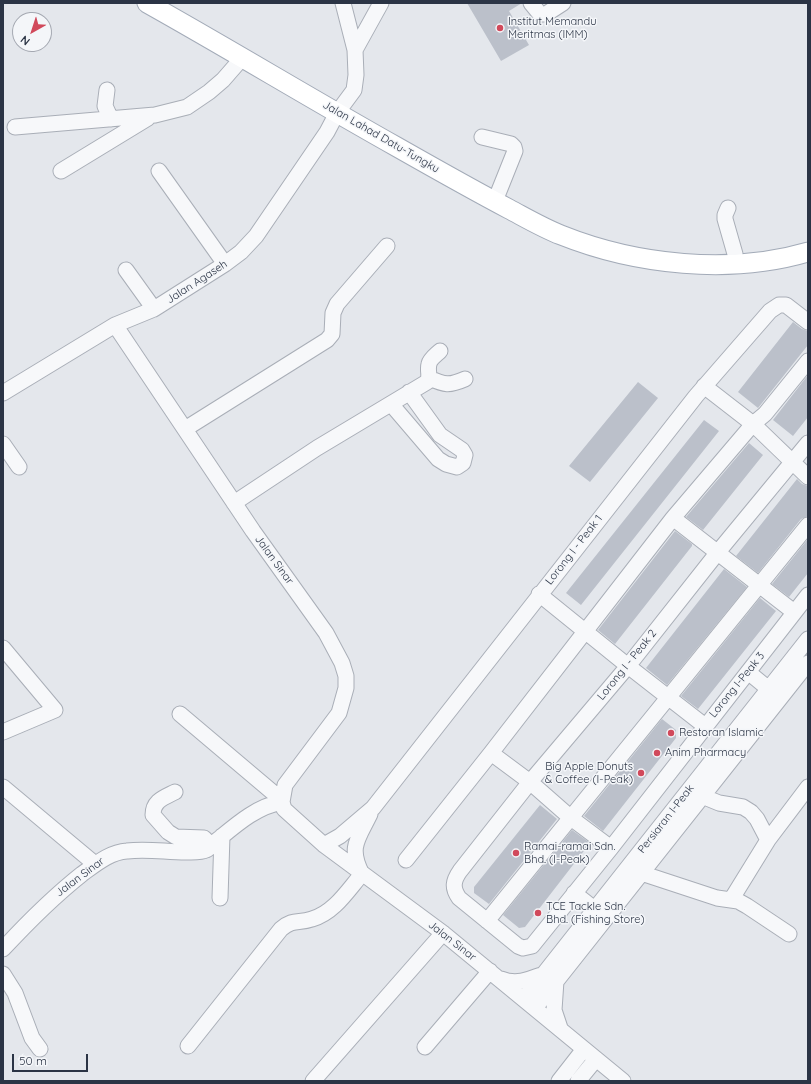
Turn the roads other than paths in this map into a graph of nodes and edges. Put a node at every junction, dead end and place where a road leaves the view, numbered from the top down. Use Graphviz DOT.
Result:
graph roads {
  1 [pos="147,3"];
  2 [pos="343,3"];
  3 [pos="381,3"];
  4 [pos="531,3"];
  5 [pos="563,3"];
  6 [pos="355,50"];
  7 [pos="243,57"];
  8 [pos="107,90"];
  9 [pos="337,113"];
  10 [pos="152,115"];
  11 [pos="111,119"];
  12 [pos="15,127"];
  13 [pos="482,137"];
  14 [pos="62,171"];
  15 [pos="159,171"];
  16 [pos="495,201"];
  17 [pos="728,208"];
  18 [pos="808,240"];
  19 [pos="387,246"];
  20 [pos="808,252"];
  21 [pos="623,253"];
  22 [pos="735,254"];
  23 [pos="225,264"];
  24 [pos="126,270"];
  25 [pos="154,309"];
  26 [pos="808,322"];
  27 [pos="115,325"];
  28 [pos="440,351"];
  29 [pos="808,361"];
  30 [pos="429,378"];
  31 [pos="465,379"];
  32 [pos="704,386"];
  33 [pos="409,392"];
  34 [pos="3,393"];
  35 [pos="391,404"];
  36 [pos="753,424"];
  37 [pos="185,429"];
  38 [pos="808,443"];
  39 [pos="3,444"];
  40 [pos="792,461"];
  41 [pos="19,467"];
  42 [pos="808,477"];
  43 [pos="234,503"];
  44 [pos="673,518"];
  45 [pos="808,526"];
  46 [pos="718,552"];
  47 [pos="759,586"];
  48 [pos="539,594"];
  49 [pos="808,595"];
  50 [pos="794,612"];
  51 [pos="584,631"];
  52 [pos="808,639"];
  53 [pos="3,648"];
  54 [pos="808,662"];
  55 [pos="628,666"];
  56 [pos="748,672"];
  57 [pos="768,688"];
  58 [pos="668,698"];
  59 [pos="780,698"];
  60 [pos="180,714"];
  61 [pos="705,726"];
  62 [pos="3,732"];
  63 [pos="491,753"];
  64 [pos="530,782"];
  65 [pos="3,787"];
  66 [pos="808,787"];
  67 [pos="175,792"];
  68 [pos="702,796"];
  69 [pos="282,802"];
  70 [pos="373,808"];
  71 [pos="571,818"];
  72 [pos="768,840"];
  73 [pos="217,841"];
  74 [pos="324,845"];
  75 [pos="611,848"];
  76 [pos="406,860"];
  77 [pos="95,864"];
  78 [pos="641,873"];
  79 [pos="362,874"];
  80 [pos="574,893"];
  81 [pos="220,898"];
  82 [pos="731,900"];
  83 [pos="600,914"];
  84 [pos="487,921"];
  85 [pos="443,934"];
  86 [pos="789,934"];
  87 [pos="3,949"];
  88 [pos="3,974"];
  89 [pos="494,975"];
  90 [pos="551,977"];
  91 [pos="530,1003"];
  92 [pos="561,1029"];
  93 [pos="188,1046"];
  94 [pos="425,1047"];
  95 [pos="40,1049"];
  96 [pos="584,1049"];
  97 [pos="596,1059"];
  98 [pos="570,1079"];
  99 [pos="314,1081"];
  100 [pos="623,1081"];
  1 -- 7 [label="main road, Jalan Lahad Datu-Tungku"];
  2 -- 6 [label="street, Jalan Agaseh"];
  3 -- 6 [label="street"];
  4 -- 5 [label="street"];
  6 -- 9 [label="street, Jalan Agaseh"];
  7 -- 9 [label="main road, Jalan Lahad Datu-Tungku"];
  7 -- 10 [label="street"];
  8 -- 11 [label="street"];
  9 -- 16 [label="main road, Jalan Lahad Datu-Tungku"];
  9 -- 23 [label="street, Jalan Agaseh"];
  10 -- 11 [label="street"];
  10 -- 14 [label="street"];
  11 -- 12 [label="street"];
  13 -- 16 [label="street"];
  15 -- 23 [label="street"];
  16 -- 21 [label="main road, Jalan Lahad Datu-Tungku"];
  17 -- 22 [label="street"];
  18 -- 22 [label="main road, Jalan Lahad Datu-Tungku"];
  19 -- 37 [label="street"];
  20 -- 21 [label="main road, Jalan Lahad Datu-Tungku"];
  21 -- 22 [label="main road, Jalan Lahad Datu-Tungku"];
  23 -- 25 [label="street, Jalan Agaseh"];
  24 -- 25 [label="street"];
  25 -- 27 [label="street, Jalan Agaseh"];
  26 -- 32 [label="street, Lorong I - Peak 1"];
  27 -- 34 [label="street, Jalan Agaseh"];
  27 -- 37 [label="street, Jalan Sinar"];
  28 -- 30 [label="street"];
  29 -- 36 [label="street"];
  30 -- 31 [label="street"];
  30 -- 33 [label="street"];
  32 -- 36 [label="street"];
  32 -- 48 [label="street, Lorong I - Peak 1"];
  33 -- 35 [label="street"];
  33 -- 35 [label="street"];
  35 -- 43 [label="street"];
  36 -- 40 [label="street"];
  36 -- 44 [label="street"];
  37 -- 43 [label="street, Jalan Sinar"];
  38 -- 40 [label="street, Lorong I - Peak 2"];
  39 -- 41 [label="street"];
  40 -- 42 [label="street"];
  40 -- 46 [label="street, Lorong I - Peak 2"];
  43 -- 69 [label="street, Jalan Sinar"];
  44 -- 46 [label="street"];
  44 -- 51 [label="street"];
  45 -- 47 [label="street"];
  46 -- 47 [label="street"];
  46 -- 55 [label="street, Lorong I - Peak 2"];
  47 -- 50 [label="street"];
  47 -- 58 [label="street"];
  48 -- 51 [label="street"];
  48 -- 70 [label="street, Lorong I - Peak 1"];
  49 -- 50 [label="street, Lorong I-Peak 3"];
  50 -- 56 [label="street, Lorong I-Peak 3"];
  51 -- 55 [label="street"];
  51 -- 63 [label="street"];
  52 -- 57 [label="street, Persiaran I-Peak"];
  53 -- 62 [label="street"];
  54 -- 59 [label="street"];
  55 -- 58 [label="street"];
  55 -- 64 [label="street, Lorong I - Peak 2"];
  56 -- 57 [label="street"];
  56 -- 61 [label="street, Lorong I-Peak 3"];
  57 -- 59 [label="street"];
  57 -- 83 [label="street, Persiaran I-Peak"];
  58 -- 61 [label="street"];
  58 -- 71 [label="street"];
  59 -- 68 [label="street"];
  60 -- 69 [label="street"];
  61 -- 75 [label="street, Lorong I-Peak 3"];
  63 -- 64 [label="street"];
  63 -- 76 [label="street"];
  64 -- 71 [label="street"];
  64 -- 84 [label="street, Lorong I - Peak 2"];
  65 -- 77 [label="street"];
  66 -- 72 [label="street"];
  67 -- 73 [label="street"];
  68 -- 72 [label="street"];
  68 -- 78 [label="street"];
  69 -- 73 [label="street, Jalan Sinar"];
  69 -- 74 [label="street, Jalan Sinar"];
  70 -- 74 [label="street, Lorong I - Peak 1"];
  70 -- 79 [label="street, Lorong I - Peak 1"];
  71 -- 75 [label="street"];
  71 -- 84 [label="street"];
  72 -- 82 [label="street"];
  73 -- 77 [label="street, Jalan Sinar"];
  73 -- 81 [label="street"];
  74 -- 79 [label="street, Jalan Sinar"];
  75 -- 80 [label="street, Lorong I-Peak 3"];
  77 -- 87 [label="street, Jalan Sinar"];
  78 -- 82 [label="street"];
  78 -- 83 [label="street"];
  79 -- 85 [label="street, Jalan Sinar"];
  79 -- 93 [label="street"];
  80 -- 83 [label="street"];
  80 -- 84 [label="street, Lorong I-Peak 3"];
  82 -- 86 [label="street"];
  83 -- 90 [label="street, Persiaran I-Peak"];
  85 -- 89 [label="street, Jalan Sinar"];
  85 -- 99 [label="street"];
  88 -- 95 [label="street"];
  89 -- 90 [label="street"];
  89 -- 91 [label="street, Jalan Sinar"];
  89 -- 94 [label="street"];
  90 -- 91 [label="street, Persiaran I-Peak"];
  90 -- 92 [label="street"];
  91 -- 92 [label="street, Jalan Sinar"];
  92 -- 96 [label="street, Jalan Sinar"];
  96 -- 97 [label="street, Jalan Sinar"];
  96 -- 98 [label="street"];
  97 -- 98 [label="street"];
  97 -- 100 [label="street, Jalan Sinar"];
}
